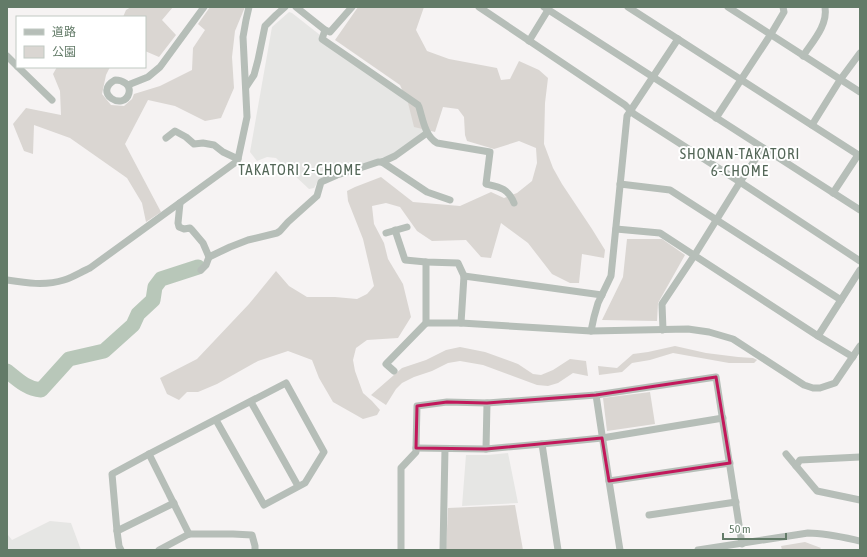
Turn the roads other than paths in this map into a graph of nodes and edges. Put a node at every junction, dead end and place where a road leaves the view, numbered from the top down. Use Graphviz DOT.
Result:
graph roads {
  1 [pos="204,7"];
  2 [pos="249,7"];
  3 [pos="285,7"];
  4 [pos="296,7"];
  5 [pos="352,7"];
  6 [pos="479,7"];
  7 [pos="628,7"];
  8 [pos="728,7"];
  9 [pos="783,7"];
  10 [pos="825,7"];
  11 [pos="546,9"];
  12 [pos="326,30"];
  13 [pos="771,34"];
  14 [pos="678,39"];
  15 [pos="529,41"];
  16 [pos="860,54"];
  17 [pos="7,56"];
  18 [pos="803,56"];
  19 [pos="16,66"];
  20 [pos="18,68"];
  21 [pos="652,77"];
  22 [pos="741,79"];
  23 [pos="840,80"];
  24 [pos="128,85"];
  25 [pos="246,88"];
  26 [pos="860,92"];
  27 [pos="52,100"];
  28 [pos="630,110"];
  29 [pos="716,118"];
  30 [pos="812,125"];
  31 [pos="427,133"];
  32 [pos="166,138"];
  33 [pos="763,148"];
  34 [pos="859,156"];
  35 [pos="238,159"];
  36 [pos="382,162"];
  37 [pos="740,182"];
  38 [pos="620,184"];
  39 [pos="833,193"];
  40 [pos="450,200"];
  41 [pos="180,203"];
  42 [pos="514,203"];
  43 [pos="860,210"];
  44 [pos="717,219"];
  45 [pos="407,227"];
  46 [pos="395,230"];
  47 [pos="616,230"];
  48 [pos="386,233"];
  49 [pos="694,256"];
  50 [pos="209,257"];
  51 [pos="860,261"];
  52 [pos="426,262"];
  53 [pos="201,270"];
  54 [pos="860,270"];
  55 [pos="464,276"];
  56 [pos="7,280"];
  57 [pos="602,295"];
  58 [pos="841,300"];
  59 [pos="426,323"];
  60 [pos="461,323"];
  61 [pos="663,330"];
  62 [pos="592,331"];
  63 [pos="818,336"];
  64 [pos="860,346"];
  65 [pos="853,357"];
  66 [pos="394,371"];
  67 [pos="596,395"];
  68 [pos="251,402"];
  69 [pos="487,403"];
  70 [pos="723,418"];
  71 [pos="216,420"];
  72 [pos="602,438"];
  73 [pos="542,444"];
  74 [pos="416,448"];
  75 [pos="446,449"];
  76 [pos="486,449"];
  77 [pos="149,454"];
  78 [pos="786,454"];
  79 [pos="860,457"];
  80 [pos="730,463"];
  81 [pos="796,466"];
  82 [pos="608,481"];
  83 [pos="298,486"];
  84 [pos="860,500"];
  85 [pos="174,502"];
  86 [pos="736,502"];
  87 [pos="649,515"];
  88 [pos="117,532"];
  89 [pos="189,534"];
  90 [pos="860,541"];
  91 [pos="742,544"];
  92 [pos="121,550"];
  93 [pos="160,550"];
  94 [pos="256,550"];
  95 [pos="401,550"];
  96 [pos="443,550"];
  97 [pos="558,550"];
  98 [pos="620,550"];
  99 [pos="698,550"];
  1 -- 24 [label="street"];
  2 -- 25 [label="street"];
  3 -- 25 [label="street"];
  4 -- 12 [label="street"];
  5 -- 12 [label="street"];
  6 -- 15 [label="street"];
  7 -- 14 [label="street"];
  8 -- 13 [label="street"];
  9 -- 13 [label="street"];
  10 -- 18 [label="street"];
  11 -- 15 [label="street"];
  11 -- 21 [label="street"];
  12 -- 31 [label="street"];
  13 -- 18 [label="street"];
  13 -- 22 [label="street"];
  14 -- 21 [label="street"];
  14 -- 22 [label="street"];
  15 -- 28 [label="street"];
  16 -- 23 [label="street"];
  17 -- 19 [label="street"];
  18 -- 23 [label="street"];
  20 -- 27 [label="street"];
  21 -- 28 [label="street"];
  21 -- 29 [label="street"];
  22 -- 29 [label="street"];
  22 -- 30 [label="street"];
  23 -- 26 [label="street"];
  23 -- 30 [label="street"];
  25 -- 35 [label="street"];
  28 -- 37 [label="street"];
  28 -- 38 [label="street"];
  29 -- 33 [label="street"];
  30 -- 34 [label="street"];
  31 -- 36 [label="street"];
  31 -- 42 [label="street"];
  32 -- 35 [label="street"];
  33 -- 37 [label="street"];
  33 -- 39 [label="street"];
  34 -- 39 [label="street"];
  35 -- 41 [label="street"];
  36 -- 40 [label="street"];
  36 -- 50 [label="street"];
  37 -- 44 [label="street"];
  37 -- 51 [label="street"];
  38 -- 44 [label="street"];
  38 -- 47 [label="street"];
  39 -- 43 [label="street"];
  41 -- 50 [label="street"];
  41 -- 56 [label="street"];
  44 -- 49 [label="street"];
  44 -- 58 [label="street"];
  45 -- 46 [label="street"];
  46 -- 48 [label="street"];
  46 -- 52 [label="street"];
  47 -- 49 [label="street"];
  47 -- 57 [label="street"];
  49 -- 61 [label="street"];
  49 -- 63 [label="street"];
  50 -- 53 [label="street"];
  52 -- 55 [label="street"];
  52 -- 59 [label="street"];
  54 -- 58 [label="street"];
  55 -- 57 [label="street"];
  55 -- 60 [label="street"];
  57 -- 62 [label="street"];
  58 -- 63 [label="street"];
  59 -- 60 [label="street"];
  59 -- 66 [label="street"];
  60 -- 62 [label="street"];
  61 -- 62 [label="street"];
  61 -- 65 [label="street"];
  63 -- 65 [label="street"];
  64 -- 65 [label="street"];
  67 -- 69 [label="street"];
  67 -- 70 [label="street"];
  67 -- 72 [label="street"];
  68 -- 71 [label="street"];
  68 -- 83 [label="street"];
  68 -- 83 [label="street"];
  69 -- 74 [label="street"];
  69 -- 76 [label="street"];
  70 -- 72 [label="street"];
  70 -- 80 [label="street"];
  71 -- 77 [label="street"];
  71 -- 83 [label="street"];
  72 -- 73 [label="street"];
  72 -- 82 [label="street"];
  73 -- 76 [label="street"];
  73 -- 97 [label="street"];
  74 -- 75 [label="street"];
  74 -- 95 [label="street"];
  75 -- 76 [label="street"];
  75 -- 96 [label="street"];
  77 -- 85 [label="street"];
  77 -- 88 [label="street"];
  78 -- 81 [label="street"];
  79 -- 81 [label="street"];
  80 -- 82 [label="street"];
  80 -- 86 [label="street"];
  81 -- 84 [label="street"];
  82 -- 98 [label="street"];
  85 -- 88 [label="street"];
  85 -- 89 [label="street"];
  86 -- 87 [label="street"];
  86 -- 91 [label="street"];
  88 -- 92 [label="street"];
  89 -- 93 [label="street"];
  89 -- 94 [label="street"];
  90 -- 91 [label="street"];
  91 -- 99 [label="street"];
}
